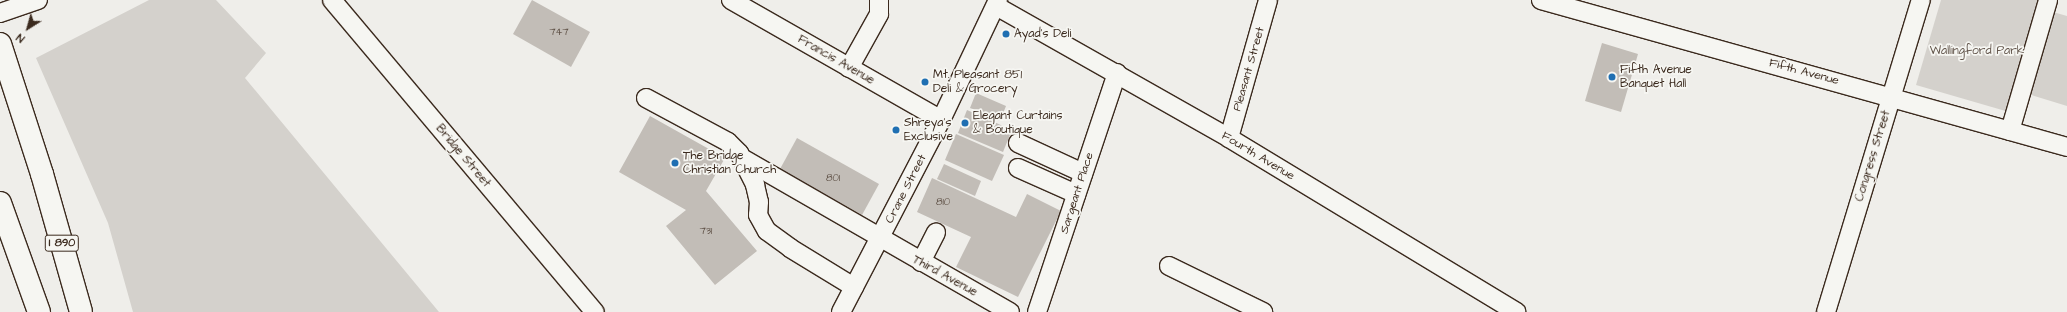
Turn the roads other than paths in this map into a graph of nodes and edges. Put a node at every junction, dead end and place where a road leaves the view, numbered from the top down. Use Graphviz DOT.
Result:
graph roads {
  1 [pos="38,0"];
  2 [pos="332,0"];
  3 [pos="731,0"];
  4 [pos="879,0"];
  5 [pos="1268,0"];
  6 [pos="1541,0"];
  7 [pos="1921,0"];
  8 [pos="2048,0"];
  9 [pos="997,3"];
  10 [pos="1569,4"];
  11 [pos="0,13"];
  12 [pos="0,44"];
  13 [pos="849,68"];
  14 [pos="1117,73"];
  15 [pos="1892,96"];
  16 [pos="646,98"];
  17 [pos="941,120"];
  18 [pos="2010,131"];
  19 [pos="1229,138"];
  20 [pos="1018,143"];
  21 [pos="2067,147"];
  22 [pos="742,158"];
  23 [pos="1018,168"];
  24 [pos="1083,173"];
  25 [pos="42,174"];
  26 [pos="1076,194"];
  27 [pos="0,203"];
  28 [pos="936,233"];
  29 [pos="880,239"];
  30 [pos="0,246"];
  31 [pos="921,262"];
  32 [pos="1169,266"];
  33 [pos="854,287"];
  34 [pos="28,312"];
  35 [pos="39,312"];
  36 [pos="81,312"];
  37 [pos="90,312"];
  38 [pos="595,312"];
  39 [pos="841,312"];
  40 [pos="1010,312"];
  41 [pos="1037,312"];
  42 [pos="1263,312"];
  43 [pos="1516,312"];
  44 [pos="1826,312"];
  1 -- 11 [label="street"];
  2 -- 38 [label="street, Bridge Street"];
  3 -- 13 [label="street, Francis Avenue"];
  4 -- 13 [label="street"];
  5 -- 19 [label="street, Pleasant Street"];
  6 -- 10 [label="street, Fifth Avenue"];
  7 -- 15 [label="street, Congress Street"];
  8 -- 18 [label="street"];
  9 -- 14 [label="street, Fourth Avenue"];
  9 -- 17 [label="street, Crane Street"];
  10 -- 15 [label="street, Fifth Avenue"];
  12 -- 25 [label="highway, I 890"];
  13 -- 17 [label="street, Francis Avenue"];
  14 -- 19 [label="street, Fourth Avenue"];
  14 -- 24 [label="street, Sargeant Place"];
  15 -- 18 [label="street, Fifth Avenue"];
  15 -- 44 [label="street, Congress Street"];
  16 -- 22 [label="street"];
  17 -- 29 [label="street, Crane Street"];
  18 -- 21 [label="street, Fifth Avenue"];
  19 -- 43 [label="street, Fourth Avenue"];
  20 -- 24 [label="street"];
  22 -- 29 [label="street, Third Avenue"];
  22 -- 33 [label="street"];
  23 -- 26 [label="street"];
  24 -- 26 [label="street, Sargeant Place"];
  25 -- 36 [label="highway, I 890"];
  25 -- 37 [label="highway"];
  26 -- 41 [label="street, Sargeant Place"];
  27 -- 35 [label="highway"];
  28 -- 31 [label="street"];
  29 -- 31 [label="street, Third Avenue"];
  29 -- 33 [label="street, Crane Street"];
  30 -- 34 [label="highway"];
  31 -- 40 [label="street, Third Avenue"];
  32 -- 42 [label="street"];
  33 -- 39 [label="street, Crane Street"];
}
